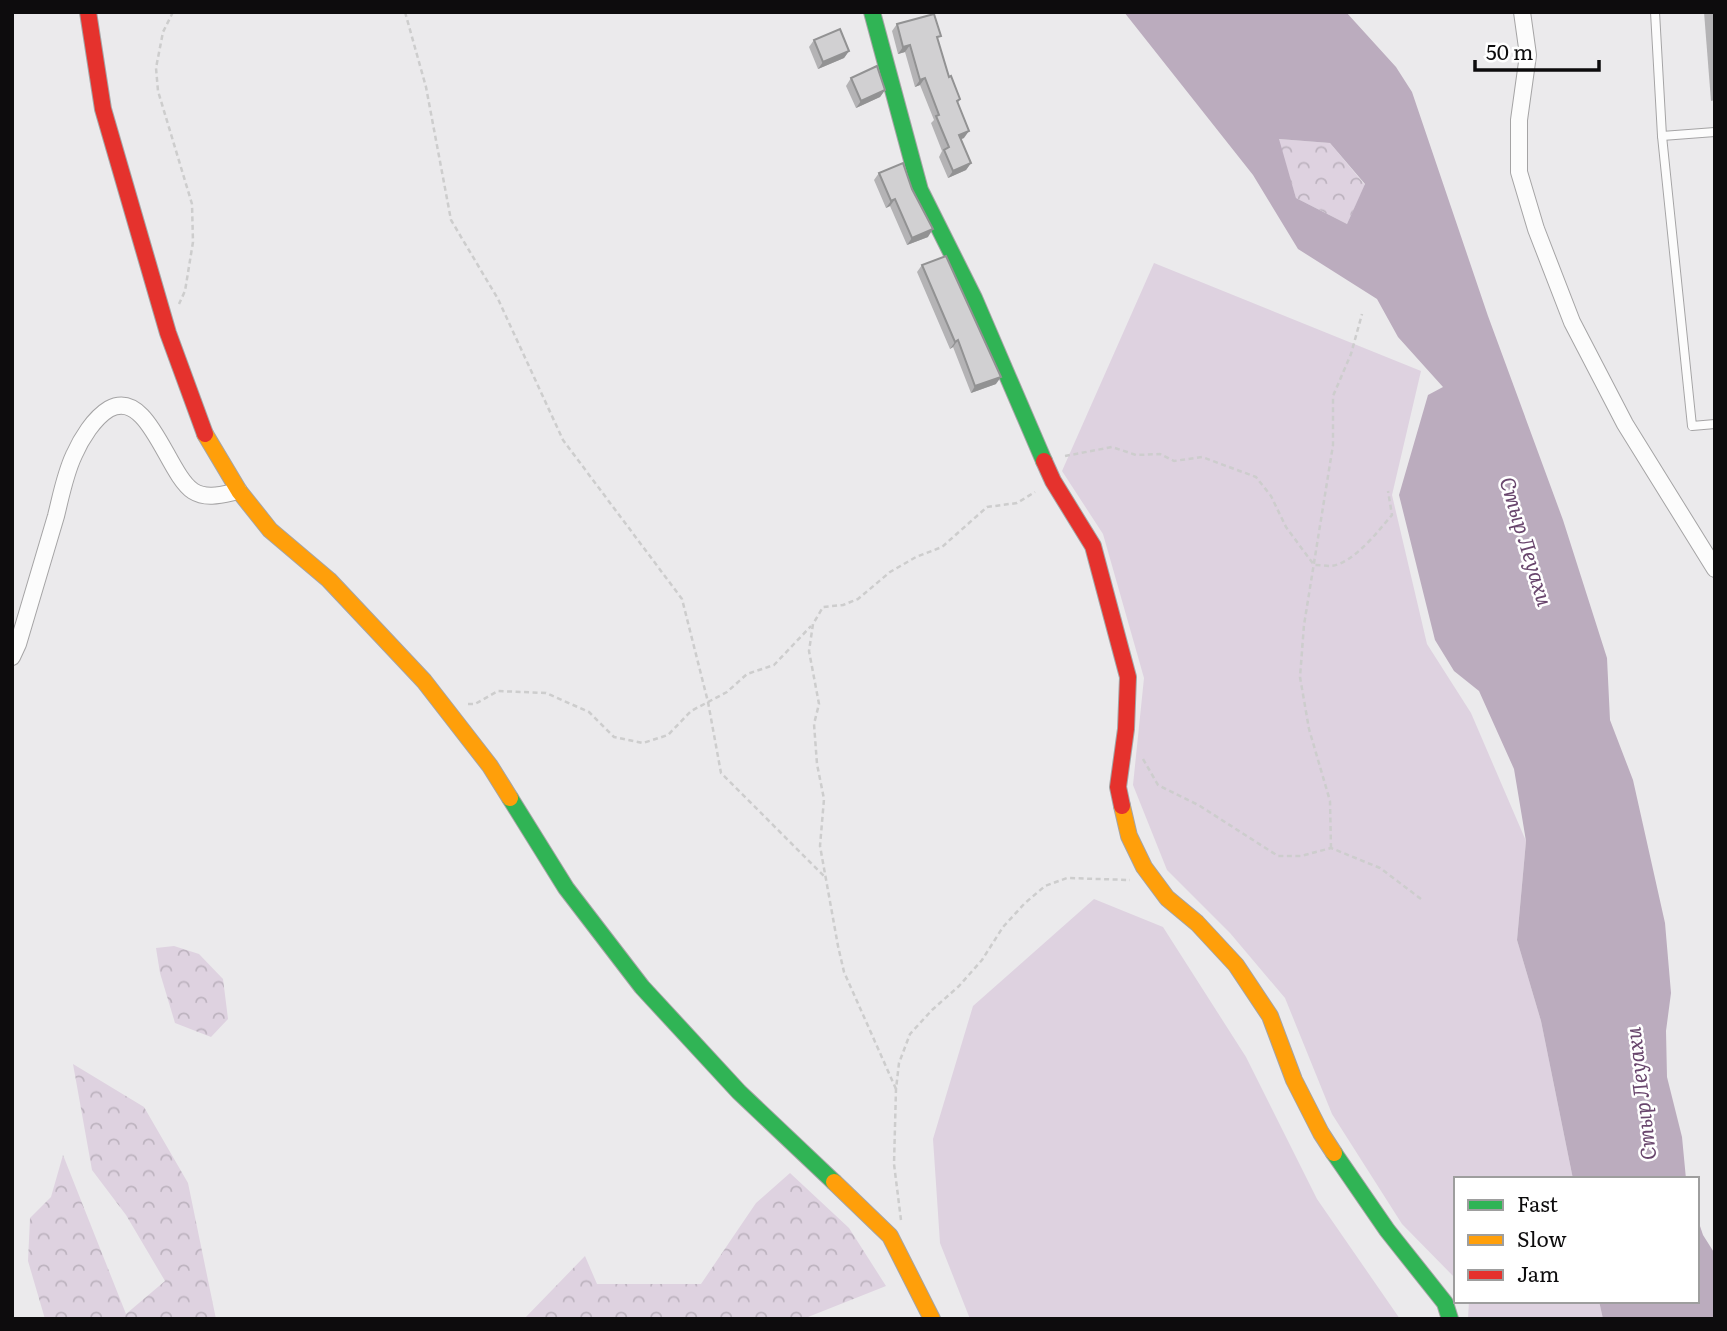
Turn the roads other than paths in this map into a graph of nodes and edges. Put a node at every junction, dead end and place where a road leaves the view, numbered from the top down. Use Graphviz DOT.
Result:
graph roads {
  1 [pos="88,12"];
  2 [pos="872,12"];
  3 [pos="1522,12"];
  4 [pos="1655,12"];
  5 [pos="1715,132"];
  6 [pos="1661,136"];
  7 [pos="1715,424"];
  8 [pos="239,491"];
  9 [pos="1715,569"];
  10 [pos="12,657"];
  11 [pos="932,1319"];
  12 [pos="1450,1319"];
  1 -- 8 [label="main road"];
  2 -- 12 [label="main road"];
  3 -- 9 [label="street"];
  4 -- 6 [label="lane"];
  5 -- 6 [label="lane"];
  6 -- 7 [label="lane"];
  8 -- 10 [label="street"];
  8 -- 11 [label="main road"];
}
